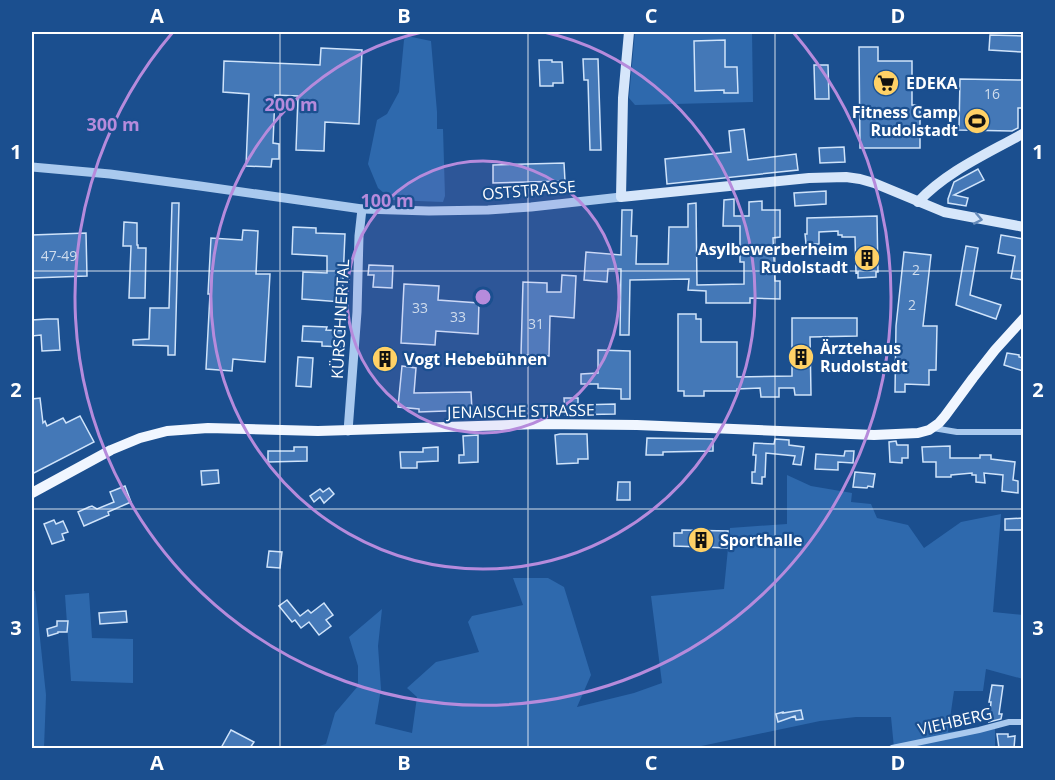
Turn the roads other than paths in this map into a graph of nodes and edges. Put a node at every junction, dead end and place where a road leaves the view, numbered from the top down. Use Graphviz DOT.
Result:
graph roads {
  1 [pos="629,32"];
  2 [pos="1023,133"];
  3 [pos="32,166"];
  4 [pos="621,196"];
  5 [pos="918,202"];
  6 [pos="362,209"];
  7 [pos="1023,227"];
  8 [pos="1023,318"];
  9 [pos="933,428"];
  10 [pos="348,431"];
  11 [pos="1023,432"];
  12 [pos="32,493"];
  13 [pos="1023,722"];
  14 [pos="892,748"];
  1 -- 4 [label="main road"];
  2 -- 5 [label="main road"];
  3 -- 6 [label="street, OSTSTRASSE"];
  4 -- 5 [label="main road, OSTSTRASSE"];
  4 -- 6 [label="street, OSTSTRASSE"];
  5 -- 7 [label="main road, OSTSTRASSE, one-way"];
  6 -- 10 [label="street, KÜRSCHNERTAL"];
  8 -- 9 [label="main road"];
  9 -- 10 [label="main road, JENAISCHE STRASSE"];
  9 -- 11 [label="street, JENAISCHE STRASSE"];
  10 -- 12 [label="main road, JENAISCHE STRASSE"];
  13 -- 14 [label="street, VIEHBERG"];
}
